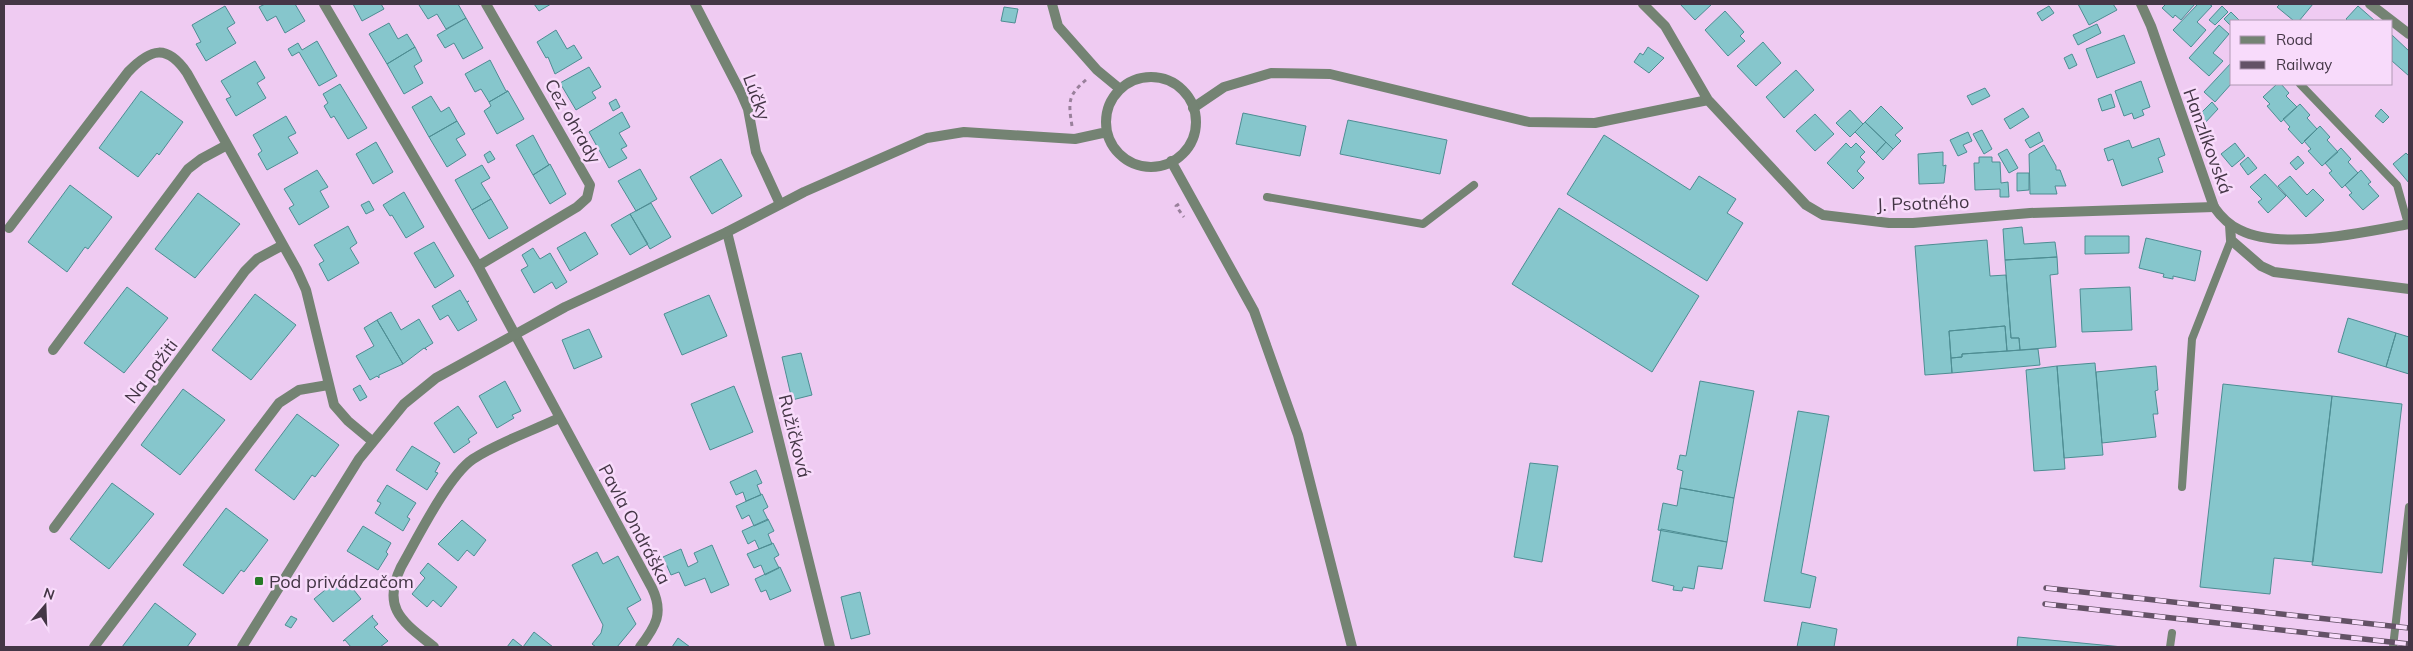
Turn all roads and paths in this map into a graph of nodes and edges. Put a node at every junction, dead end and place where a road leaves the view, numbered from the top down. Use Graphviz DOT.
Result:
graph roads {
  1 [pos="324,4"];
  2 [pos="486,4"];
  3 [pos="695,4"];
  4 [pos="1052,4"];
  5 [pos="1643,4"];
  6 [pos="2141,4"];
  7 [pos="2370,4"];
  8 [pos="2391,20"];
  9 [pos="2393,22"];
  10 [pos="2409,34"];
  11 [pos="1097,70"];
  12 [pos="2301,85"];
  13 [pos="1120,89"];
  14 [pos="1708,100"];
  15 [pos="1194,108"];
  16 [pos="1107,132"];
  17 [pos="1075,139"];
  18 [pos="227,145"];
  19 [pos="1171,161"];
  20 [pos="1474,185"];
  21 [pos="1191,195"];
  22 [pos="1267,197"];
  23 [pos="780,204"];
  24 [pos="2214,207"];
  25 [pos="1187,221"];
  26 [pos="2409,224"];
  27 [pos="2230,225"];
  28 [pos="9,228"];
  29 [pos="727,232"];
  30 [pos="2231,240"];
  31 [pos="283,244"];
  32 [pos="478,266"];
  33 [pos="2409,290"];
  34 [pos="514,334"];
  35 [pos="53,350"];
  36 [pos="328,385"];
  37 [pos="559,418"];
  38 [pos="372,442"];
  39 [pos="2182,487"];
  40 [pos="2409,507"];
  41 [pos="54,528"];
  42 [pos="2172,633"];
  43 [pos="94,647"];
  44 [pos="242,647"];
  45 [pos="434,647"];
  46 [pos="640,647"];
  47 [pos="830,647"];
  48 [pos="1352,647"];
  49 [pos="2170,647"];
  50 [pos="2393,647"];
  1 -- 32 [label="street"];
  2 -- 32 [label="street, Cez ohrady"];
  3 -- 23 [label="street, Lúčky"];
  4 -- 11 [label="street"];
  5 -- 14 [label="street, J. Psotného"];
  6 -- 24 [label="street, Hanzlíkovská"];
  7 -- 8 [label="street"];
  9 -- 10 [label="street"];
  11 -- 13 [label="street"];
  11 -- 17 [label="path"];
  12 -- 26 [label="lane"];
  13 -- 15 [label="street"];
  13 -- 16 [label="street"];
  14 -- 15 [label="street"];
  14 -- 24 [label="street, J. Psotného"];
  15 -- 19 [label="street"];
  16 -- 17 [label="street"];
  16 -- 19 [label="street"];
  17 -- 23 [label="street"];
  18 -- 28 [label="street"];
  18 -- 31 [label="street"];
  18 -- 35 [label="street"];
  19 -- 21 [label="street"];
  20 -- 22 [label="lane"];
  21 -- 25 [label="path"];
  21 -- 48 [label="street"];
  23 -- 29 [label="street"];
  24 -- 27 [label="street, Hanzlíkovská"];
  26 -- 27 [label="street, Hanzlíkovská"];
  27 -- 30 [label="street"];
  29 -- 34 [label="street"];
  29 -- 47 [label="street, Ružičková"];
  30 -- 33 [label="street"];
  30 -- 39 [label="lane"];
  31 -- 36 [label="street"];
  31 -- 41 [label="street, Na pažiti"];
  32 -- 34 [label="street"];
  34 -- 37 [label="street, Pavla Ondráška"];
  34 -- 38 [label="street"];
  36 -- 38 [label="street"];
  36 -- 43 [label="street"];
  37 -- 45 [label="street"];
  37 -- 46 [label="street, Pavla Ondráška"];
  38 -- 44 [label="street"];
  40 -- 50 [label="lane"];
  42 -- 49 [label="lane"];
}
